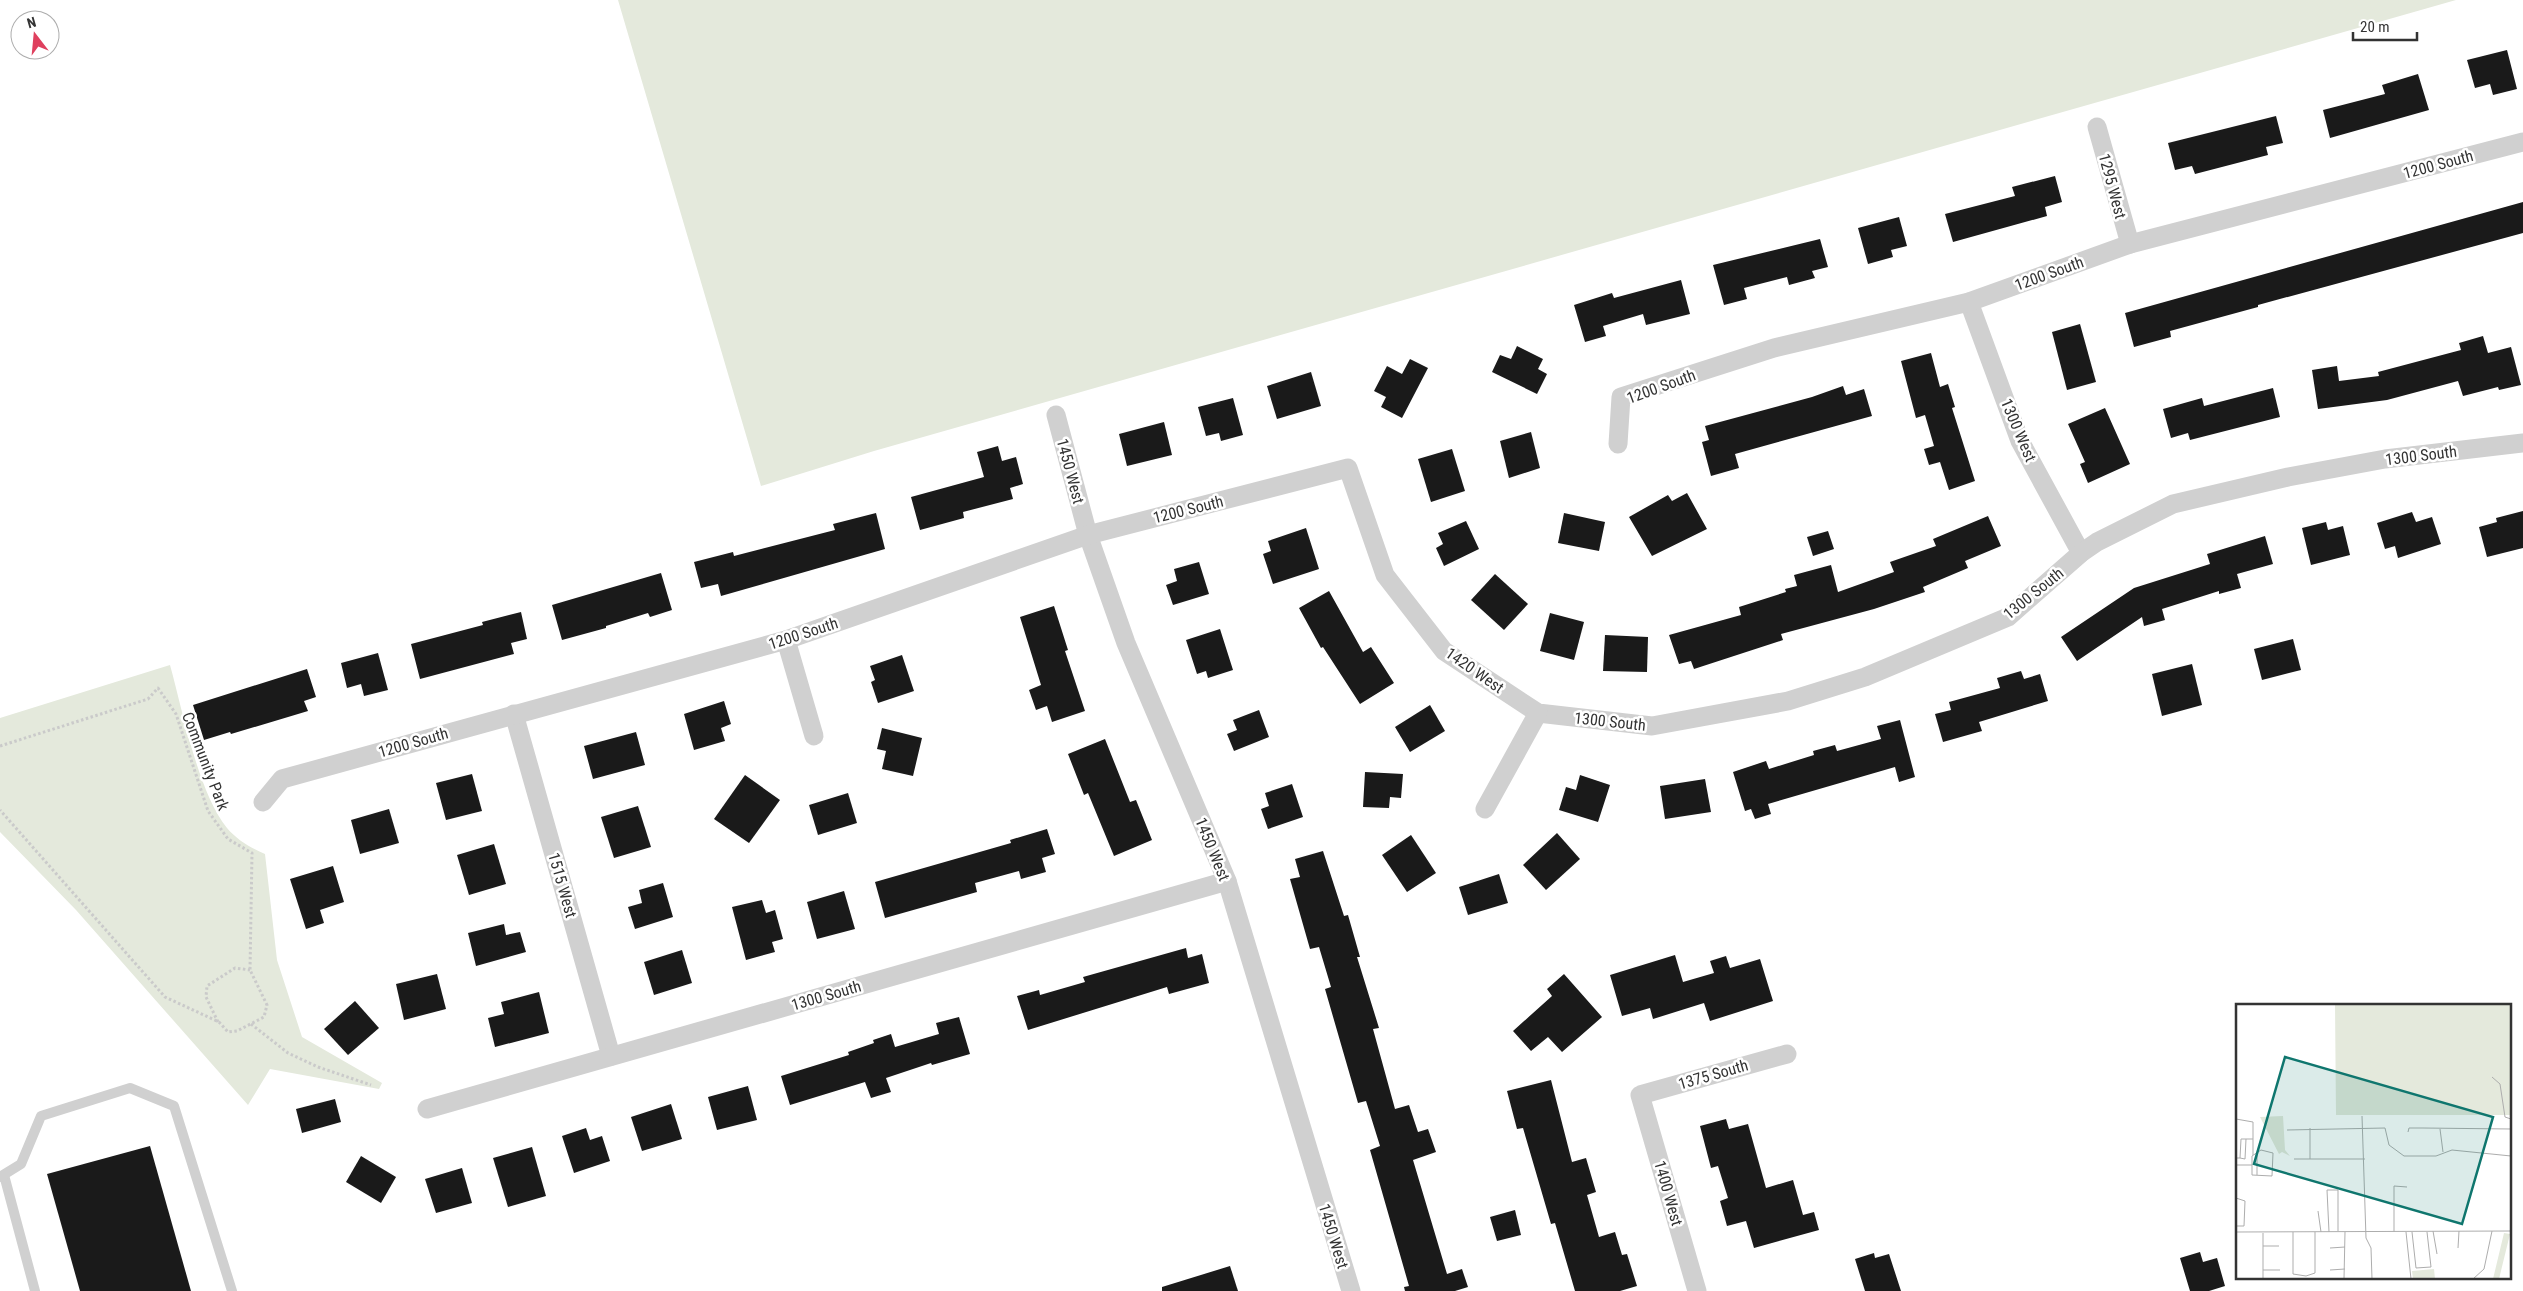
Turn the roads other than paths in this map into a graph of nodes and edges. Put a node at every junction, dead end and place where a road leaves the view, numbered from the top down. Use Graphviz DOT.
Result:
graph roads {
  1 [pos="2097,127"];
  2 [pos="2523,142"];
  3 [pos="2130,244"];
  4 [pos="1969,302"];
  5 [pos="1056,415"];
  6 [pos="2523,443"];
  7 [pos="1618,444"];
  8 [pos="1348,468"];
  9 [pos="1088,535"];
  10 [pos="2081,553"];
  11 [pos="786,640"];
  12 [pos="1538,713"];
  13 [pos="514,714"];
  14 [pos="814,736"];
  15 [pos="263,802"];
  16 [pos="1485,809"];
  17 [pos="1226,881"];
  18 [pos="1787,1054"];
  19 [pos="611,1056"];
  20 [pos="1640,1095"];
  21 [pos="426,1109"];
  22 [pos="2,1176"];
  23 [pos="35,1291"];
  24 [pos="232,1291"];
  25 [pos="1351,1291"];
  26 [pos="1697,1291"];
  1 -- 3 [label="street, 1295 West"];
  2 -- 3 [label="street, 1200 South"];
  3 -- 4 [label="street, 1200 South"];
  4 -- 7 [label="street, 1200 South"];
  4 -- 10 [label="street, 1300 West"];
  5 -- 9 [label="street, 1450 West"];
  6 -- 10 [label="street, 1300 South"];
  8 -- 9 [label="street, 1200 South"];
  8 -- 12 [label="street, 1420 West"];
  9 -- 11 [label="street, 1200 South"];
  9 -- 17 [label="street, 1450 West"];
  10 -- 12 [label="street, 1300 South"];
  11 -- 13 [label="street, 1200 South"];
  11 -- 14 [label="street"];
  12 -- 16 [label="street"];
  13 -- 15 [label="street, 1200 South"];
  13 -- 19 [label="street, 1515 West"];
  17 -- 19 [label="street, 1300 South"];
  17 -- 25 [label="street, 1450 West"];
  18 -- 20 [label="street, 1375 South"];
  19 -- 21 [label="street, 1300 South"];
  20 -- 26 [label="street, 1400 West"];
  22 -- 23 [label="lane"];
  22 -- 24 [label="lane"];
}
